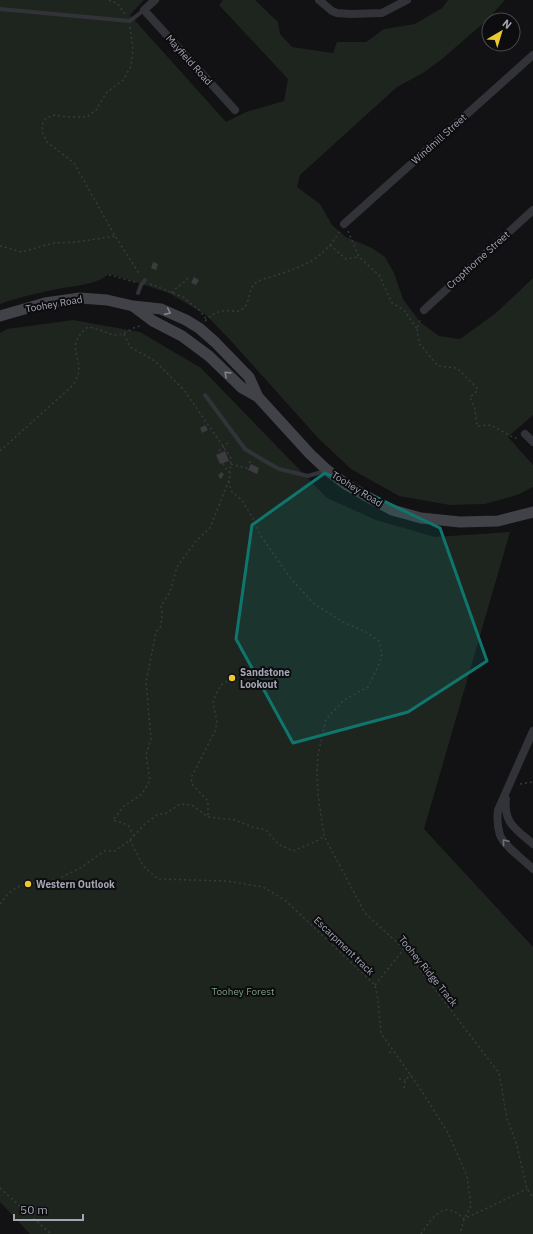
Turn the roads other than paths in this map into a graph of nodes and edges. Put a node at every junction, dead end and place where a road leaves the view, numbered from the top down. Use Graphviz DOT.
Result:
graph roads {
  1 [pos="155,0"];
  2 [pos="319,0"];
  3 [pos="407,0"];
  4 [pos="0,9"];
  5 [pos="141,12"];
  6 [pos="533,54"];
  7 [pos="235,110"];
  8 [pos="533,210"];
  9 [pos="344,224"];
  10 [pos="145,280"];
  11 [pos="138,294"];
  12 [pos="133,306"];
  13 [pos="424,310"];
  14 [pos="0,316"];
  15 [pos="205,395"];
  16 [pos="258,396"];
  17 [pos="327,470"];
  18 [pos="533,512"];
  19 [pos="533,731"];
  20 [pos="507,789"];
  21 [pos="533,844"];
  22 [pos="533,869"];
  1 -- 5 [label="street"];
  2 -- 3 [label="street"];
  4 -- 5 [label="lane"];
  5 -- 7 [label="street, Mayfield Road"];
  6 -- 9 [label="street, Windmill Street"];
  8 -- 13 [label="street, Cropthorne Street"];
  10 -- 11 [label="lane"];
  12 -- 14 [label="main road, Toohey Road"];
  16 -- 12 [label="main road, Toohey Road, one-way"];
  12 -- 16 [label="main road, Toohey Road, one-way"];
  15 -- 17 [label="lane"];
  16 -- 17 [label="main road, Toohey Road"];
  17 -- 18 [label="main road, Toohey Road"];
  19 -- 20 [label="street"];
  20 -- 21 [label="street"];
  22 -- 20 [label="street, one-way"];
}
